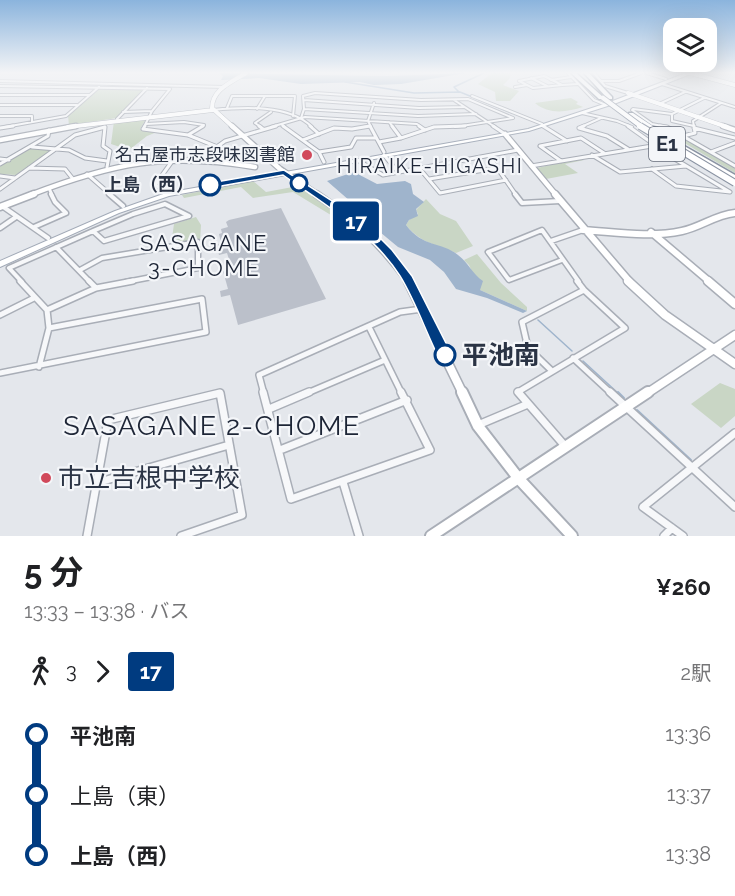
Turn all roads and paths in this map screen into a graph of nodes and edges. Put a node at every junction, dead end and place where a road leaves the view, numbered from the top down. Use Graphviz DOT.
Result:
graph roads {
  1 [pos="86,98"];
  2 [pos="137,98"];
  3 [pos="163,98"];
  4 [pos="213,98"];
  5 [pos="231,98"];
  6 [pos="263,98"];
  7 [pos="295,98"];
  8 [pos="375,98"];
  9 [pos="477,98"];
  10 [pos="592,98"];
  11 [pos="600,98"];
  12 [pos="601,98"];
  13 [pos="603,98"];
  14 [pos="615,98"];
  15 [pos="642,98"];
  16 [pos="672,98"];
  17 [pos="704,98"];
  18 [pos="304,100"];
  19 [pos="421,100"];
  20 [pos="454,100"];
  21 [pos="604,101"];
  22 [pos="721,103"];
  23 [pos="659,104"];
  24 [pos="0,105"];
  25 [pos="77,105"];
  26 [pos="373,105"];
  27 [pos="465,107"];
  28 [pos="735,107"];
  29 [pos="226,108"];
  30 [pos="419,108"];
  31 [pos="304,109"];
  32 [pos="213,110"];
  33 [pos="257,110"];
  34 [pos="152,111"];
  35 [pos="271,111"];
  36 [pos="680,111"];
  37 [pos="123,112"];
  38 [pos="370,113"];
  39 [pos="582,113"];
  40 [pos="476,114"];
  41 [pos="672,114"];
  42 [pos="0,116"];
  43 [pos="66,116"];
  44 [pos="293,116"];
  45 [pos="418,116"];
  46 [pos="150,118"];
  47 [pos="301,118"];
  48 [pos="602,118"];
  49 [pos="701,118"];
  50 [pos="117,119"];
  51 [pos="368,121"];
  52 [pos="32,122"];
  53 [pos="389,122"];
  54 [pos="489,122"];
  55 [pos="146,124"];
  56 [pos="281,124"];
  57 [pos="417,124"];
  58 [pos="542,125"];
  59 [pos="370,126"];
  60 [pos="66,127"];
  61 [pos="694,127"];
  62 [pos="0,128"];
  63 [pos="263,129"];
  64 [pos="49,130"];
  65 [pos="424,130"];
  66 [pos="735,130"];
  67 [pos="504,133"];
  68 [pos="319,134"];
  69 [pos="188,135"];
  70 [pos="242,136"];
  71 [pos="683,136"];
  72 [pos="401,138"];
  73 [pos="735,138"];
  74 [pos="0,140"];
  75 [pos="303,140"];
  76 [pos="377,140"];
  77 [pos="567,141"];
  78 [pos="735,143"];
  79 [pos="658,145"];
  80 [pos="215,146"];
  81 [pos="32,147"];
  82 [pos="54,148"];
  83 [pos="628,149"];
  84 [pos="518,150"];
  85 [pos="319,152"];
  86 [pos="711,152"];
  87 [pos="384,153"];
  88 [pos="604,153"];
  89 [pos="592,155"];
  90 [pos="489,156"];
  91 [pos="0,159"];
  92 [pos="173,159"];
  93 [pos="200,159"];
  94 [pos="9,160"];
  95 [pos="357,160"];
  96 [pos="561,161"];
  97 [pos="324,162"];
  98 [pos="0,164"];
  99 [pos="107,164"];
  100 [pos="531,166"];
  101 [pos="686,166"];
  102 [pos="735,166"];
  103 [pos="255,167"];
  104 [pos="29,168"];
  105 [pos="497,168"];
  106 [pos="420,169"];
  107 [pos="652,169"];
  108 [pos="282,171"];
  109 [pos="398,172"];
  110 [pos="87,174"];
  111 [pos="0,176"];
  112 [pos="15,178"];
  113 [pos="735,178"];
  114 [pos="73,179"];
  115 [pos="429,179"];
  116 [pos="506,180"];
  117 [pos="735,183"];
  118 [pos="50,188"];
  119 [pos="0,189"];
  120 [pos="167,192"];
  121 [pos="560,201"];
  122 [pos="123,206"];
  123 [pos="1,207"];
  124 [pos="735,213"];
  125 [pos="16,217"];
  126 [pos="34,227"];
  127 [pos="0,228"];
  128 [pos="583,230"];
  129 [pos="93,231"];
  130 [pos="651,232"];
  131 [pos="48,238"];
  132 [pos="551,241"];
  133 [pos="56,247"];
  134 [pos="0,259"];
  135 [pos="562,260"];
  136 [pos="0,264"];
  137 [pos="80,270"];
  138 [pos="96,288"];
  139 [pos="584,290"];
  140 [pos="34,297"];
  141 [pos="731,297"];
  142 [pos="735,304"];
  143 [pos="423,309"];
  144 [pos="47,310"];
  145 [pos="0,315"];
  146 [pos="369,327"];
  147 [pos="49,328"];
  148 [pos="735,335"];
  149 [pos="712,350"];
  150 [pos="573,358"];
  151 [pos="385,360"];
  152 [pos="735,364"];
  153 [pos="39,367"];
  154 [pos="552,371"];
  155 [pos="0,373"];
  156 [pos="407,400"];
  157 [pos="528,404"];
  158 [pos="625,407"];
  159 [pos="269,409"];
  160 [pos="478,426"];
  161 [pos="735,433"];
  162 [pos="229,445"];
  163 [pos="566,447"];
  164 [pos="280,450"];
  165 [pos="693,468"];
  166 [pos="519,479"];
  167 [pos="343,482"];
  168 [pos="96,483"];
  169 [pos="735,507"];
  170 [pos="672,528"];
  171 [pos="193,534"];
  172 [pos="87,536"];
  173 [pos="181,536"];
  174 [pos="359,536"];
  175 [pos="431,536"];
  176 [pos="572,536"];
  177 [pos="664,536"];
  178 [pos="683,536"];
  1 -- 25 [label="street"];
  2 -- 37 [label="street"];
  3 -- 34 [label="street"];
  4 -- 32 [label="street"];
  5 -- 29 [label="street"];
  6 -- 33 [label="street"];
  7 -- 44 [label="street"];
  8 -- 19 [label="street"];
  8 -- 26 [label="street"];
  9 -- 58 [label="street"];
  10 -- 21 [label="street"];
  11 -- 21 [label="highway"];
  12 -- 21 [label="highway, E1"];
  13 -- 21 [label="highway, E1"];
  14 -- 21 [label="main road"];
  15 -- 23 [label="street"];
  16 -- 23 [label="street"];
  17 -- 22 [label="street"];
  17 -- 36 [label="street"];
  18 -- 26 [label="street"];
  18 -- 31 [label="street"];
  19 -- 20 [label="street"];
  19 -- 30 [label="street"];
  20 -- 27 [label="street"];
  20 -- 54 [label="street"];
  21 -- 39 [label="main road"];
  21 -- 58 [label="main road"];
  21 -- 113 [label="highway, E1, bridge"];
  21 -- 117 [label="highway, E1, bridge"];
  22 -- 28 [label="street"];
  22 -- 49 [label="street"];
  23 -- 36 [label="street"];
  24 -- 25 [label="street"];
  25 -- 43 [label="street"];
  26 -- 30 [label="street"];
  26 -- 38 [label="street"];
  27 -- 30 [label="street"];
  27 -- 40 [label="street"];
  29 -- 32 [label="street"];
  29 -- 33 [label="street"];
  30 -- 45 [label="street"];
  31 -- 38 [label="street"];
  31 -- 47 [label="street"];
  32 -- 46 [label="street"];
  32 -- 70 [label="street"];
  33 -- 35 [label="street"];
  34 -- 37 [label="street"];
  34 -- 46 [label="street"];
  35 -- 44 [label="street"];
  35 -- 63 [label="street"];
  36 -- 41 [label="street"];
  36 -- 49 [label="street"];
  37 -- 50 [label="street"];
  38 -- 45 [label="street"];
  38 -- 51 [label="street"];
  39 -- 48 [label="street"];
  39 -- 58 [label="main road"];
  40 -- 45 [label="street"];
  40 -- 54 [label="street"];
  41 -- 61 [label="street"];
  41 -- 71 [label="street"];
  42 -- 52 [label="street"];
  43 -- 52 [label="street"];
  43 -- 60 [label="street"];
  44 -- 47 [label="street"];
  45 -- 57 [label="street"];
  46 -- 50 [label="street"];
  46 -- 55 [label="street"];
  47 -- 51 [label="street"];
  47 -- 56 [label="street"];
  47 -- 68 [label="street"];
  48 -- 79 [label="street"];
  48 -- 83 [label="street"];
  49 -- 61 [label="street"];
  49 -- 66 [label="street"];
  50 -- 60 [label="street"];
  51 -- 53 [label="street"];
  51 -- 59 [label="street"];
  52 -- 62 [label="street"];
  53 -- 57 [label="street"];
  53 -- 72 [label="street"];
  54 -- 65 [label="street"];
  54 -- 67 [label="street"];
  55 -- 69 [label="street"];
  55 -- 69 [label="street"];
  56 -- 63 [label="street"];
  56 -- 75 [label="street"];
  57 -- 65 [label="street"];
  58 -- 67 [label="main road"];
  58 -- 77 [label="street"];
  59 -- 68 [label="street"];
  59 -- 76 [label="street"];
  60 -- 64 [label="street"];
  61 -- 71 [label="street"];
  61 -- 73 [label="street"];
  63 -- 70 [label="street"];
  64 -- 74 [label="street"];
  64 -- 81 [label="street"];
  65 -- 72 [label="street"];
  67 -- 84 [label="street"];
  67 -- 87 [label="main road"];
  68 -- 75 [label="street"];
  69 -- 80 [label="street"];
  70 -- 80 [label="street"];
  70 -- 108 [label="street"];
  71 -- 86 [label="street"];
  72 -- 76 [label="street"];
  75 -- 85 [label="street"];
  76 -- 85 [label="street"];
  76 -- 87 [label="street"];
  77 -- 88 [label="street"];
  77 -- 96 [label="street"];
  78 -- 86 [label="street"];
  79 -- 83 [label="street"];
  79 -- 101 [label="street"];
  80 -- 93 [label="street"];
  81 -- 82 [label="street"];
  81 -- 94 [label="street"];
  82 -- 99 [label="street"];
  82 -- 99 [label="street"];
  82 -- 104 [label="street"];
  83 -- 88 [label="street"];
  84 -- 90 [label="street"];
  84 -- 100 [label="street"];
  85 -- 97 [label="street"];
  86 -- 102 [label="street"];
  87 -- 95 [label="main road"];
  87 -- 97 [label="main road"];
  87 -- 109 [label="street"];
  88 -- 89 [label="street"];
  89 -- 96 [label="street"];
  89 -- 107 [label="street"];
  90 -- 105 [label="street"];
  90 -- 106 [label="street"];
  91 -- 94 [label="street"];
  92 -- 93 [label="street"];
  92 -- 99 [label="street"];
  92 -- 120 [label="street"];
  93 -- 103 [label="street"];
  94 -- 98 [label="street"];
  95 -- 108 [label="main road"];
  95 -- 109 [label="street"];
  96 -- 100 [label="street"];
  97 -- 108 [label="main road"];
  99 -- 110 [label="street"];
  100 -- 121 [label="street"];
  101 -- 107 [label="street"];
  101 -- 107 [label="street"];
  104 -- 112 [label="street"];
  104 -- 114 [label="street"];
  105 -- 115 [label="street"];
  105 -- 116 [label="street"];
  106 -- 109 [label="street"];
  106 -- 115 [label="street"];
  108 -- 120 [label="main road"];
  108 -- 136 [label="main road"];
  108 -- 143 [label="street"];
  110 -- 114 [label="street"];
  110 -- 122 [label="street"];
  111 -- 112 [label="street"];
  112 -- 119 [label="street"];
  114 -- 118 [label="street"];
  115 -- 116 [label="street"];
  116 -- 121 [label="street"];
  118 -- 123 [label="street"];
  118 -- 126 [label="street"];
  120 -- 122 [label="main road"];
  121 -- 128 [label="street"];
  122 -- 131 [label="main road"];
  123 -- 125 [label="street"];
  124 -- 130 [label="street"];
  125 -- 126 [label="street"];
  125 -- 127 [label="street"];
  126 -- 131 [label="street"];
  128 -- 130 [label="street"];
  128 -- 132 [label="street"];
  128 -- 149 [label="street"];
  129 -- 129 [label="street"];
  129 -- 133 [label="street"];
  130 -- 141 [label="street"];
  131 -- 134 [label="main road"];
  132 -- 135 [label="street"];
  132 -- 135 [label="street"];
  133 -- 137 [label="street"];
  133 -- 140 [label="street"];
  135 -- 139 [label="street"];
  137 -- 138 [label="street"];
  137 -- 138 [label="street"];
  138 -- 144 [label="street"];
  139 -- 150 [label="street"];
  139 -- 154 [label="street"];
  140 -- 144 [label="street"];
  140 -- 145 [label="street"];
  141 -- 142 [label="street"];
  143 -- 146 [label="street"];
  143 -- 160 [label="street"];
  144 -- 147 [label="street"];
  146 -- 151 [label="street"];
  146 -- 159 [label="street"];
  147 -- 153 [label="street"];
  147 -- 153 [label="street"];
  148 -- 149 [label="street"];
  149 -- 152 [label="street"];
  149 -- 158 [label="street"];
  150 -- 154 [label="street"];
  150 -- 158 [label="street"];
  151 -- 156 [label="street"];
  151 -- 159 [label="street"];
  153 -- 155 [label="street"];
  154 -- 157 [label="street"];
  156 -- 164 [label="street"];
  156 -- 167 [label="street"];
  157 -- 160 [label="street"];
  157 -- 163 [label="street"];
  158 -- 163 [label="street"];
  158 -- 165 [label="street"];
  159 -- 164 [label="street"];
  160 -- 166 [label="street"];
  161 -- 165 [label="street"];
  162 -- 168 [label="street"];
  162 -- 168 [label="street"];
  162 -- 171 [label="street"];
  163 -- 166 [label="street"];
  164 -- 167 [label="street"];
  165 -- 169 [label="street"];
  165 -- 170 [label="street"];
  166 -- 175 [label="street"];
  166 -- 176 [label="street"];
  167 -- 174 [label="street"];
  168 -- 172 [label="street"];
  170 -- 177 [label="street"];
  170 -- 178 [label="street"];
  171 -- 173 [label="street"];
}
